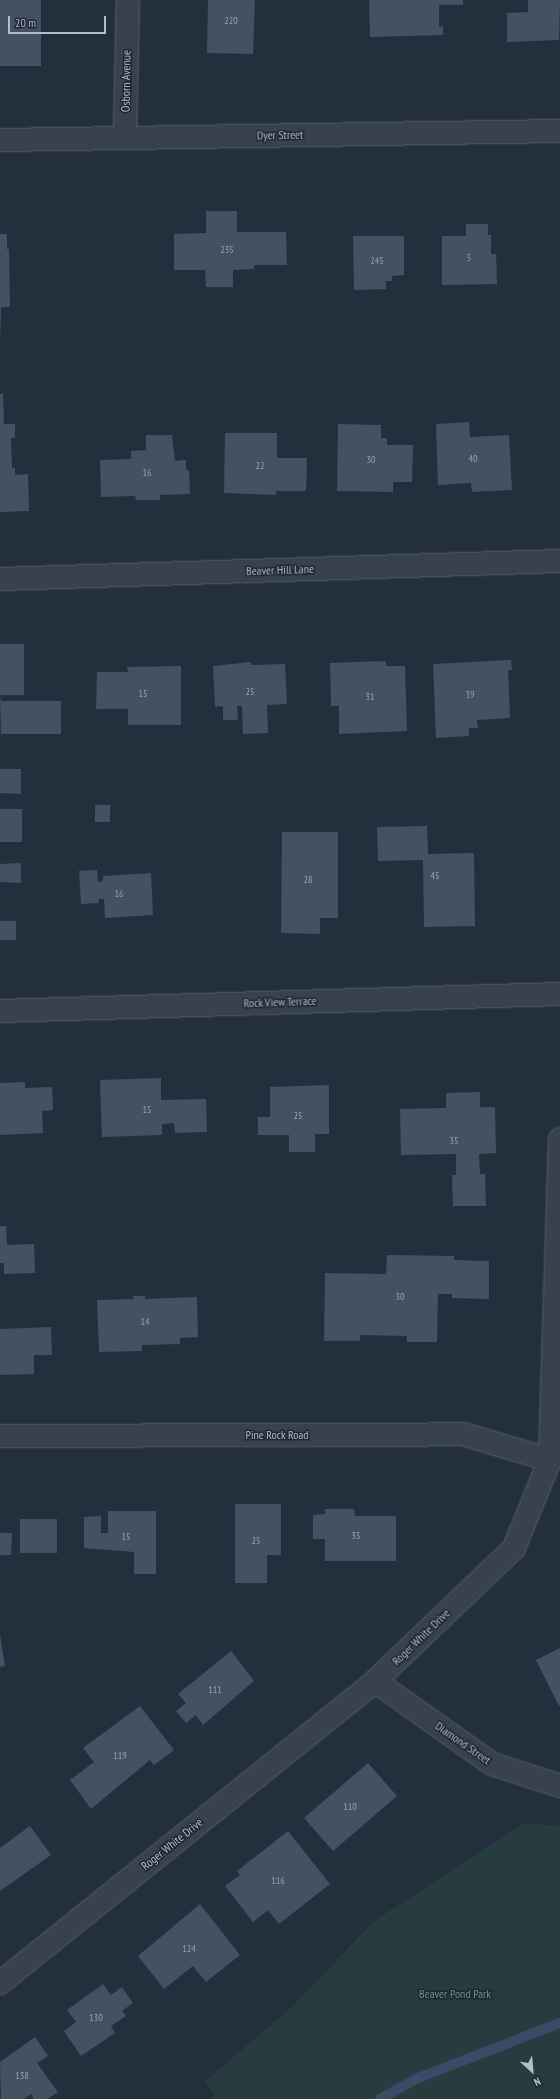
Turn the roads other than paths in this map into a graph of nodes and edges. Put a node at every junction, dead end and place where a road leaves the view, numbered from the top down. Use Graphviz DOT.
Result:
graph roads {
  1 [pos="128,0"];
  2 [pos="560,131"];
  3 [pos="125,138"];
  4 [pos="0,140"];
  5 [pos="560,561"];
  6 [pos="0,579"];
  7 [pos="560,994"];
  8 [pos="0,1011"];
  9 [pos="560,1139"];
  10 [pos="0,1436"];
  11 [pos="550,1460"];
  12 [pos="375,1681"];
  13 [pos="560,1786"];
  14 [pos="0,1983"];
  1 -- 3 [label="street, Osborn Avenue"];
  2 -- 3 [label="street, Dyer Street"];
  3 -- 4 [label="street, Dyer Street"];
  5 -- 6 [label="street, Beaver Hill Lane"];
  7 -- 8 [label="street, Rock View Terrace"];
  9 -- 11 [label="street, Roger White Drive"];
  10 -- 11 [label="street, Pine Rock Road"];
  11 -- 12 [label="street, Roger White Drive"];
  12 -- 13 [label="street, Diamond Street"];
  12 -- 14 [label="street, Roger White Drive"];
}
